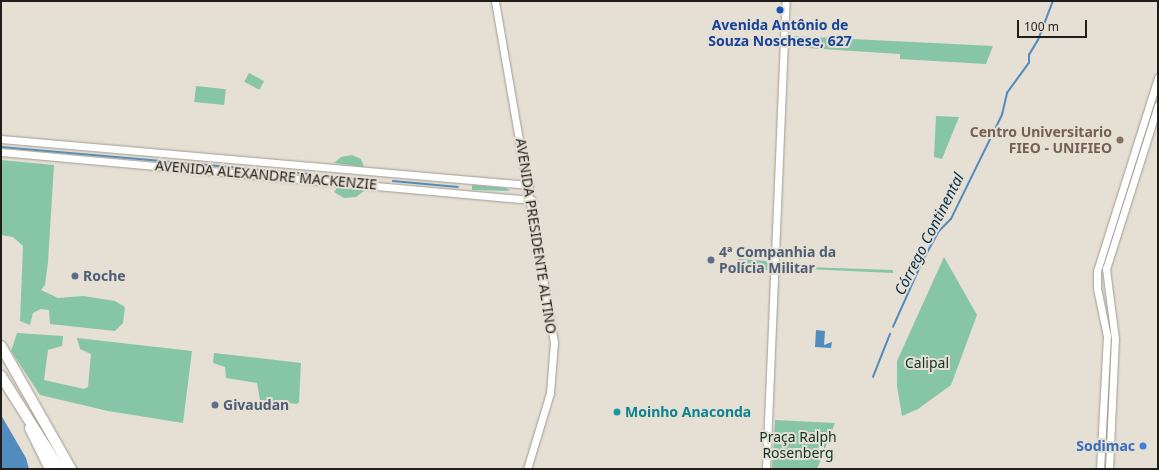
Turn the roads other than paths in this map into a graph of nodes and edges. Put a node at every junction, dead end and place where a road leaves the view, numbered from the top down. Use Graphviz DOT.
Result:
graph roads {
  1 [pos="495,1"];
  2 [pos="786,1"];
  3 [pos="1158,77"];
  4 [pos="1158,105"];
  5 [pos="1,139"];
  6 [pos="1,152"];
  7 [pos="464,180"];
  8 [pos="511,184"];
  9 [pos="529,185"];
  10 [pos="463,192"];
  11 [pos="511,196"];
  12 [pos="532,200"];
  13 [pos="1096,281"];
  14 [pos="1106,285"];
  15 [pos="1097,292"];
  16 [pos="1,346"];
  17 [pos="1106,356"];
  18 [pos="1,357"];
  19 [pos="13,367"];
  20 [pos="1114,375"];
  21 [pos="1,376"];
  22 [pos="23,412"];
  23 [pos="50,469"];
  24 [pos="60,469"];
  25 [pos="71,469"];
  26 [pos="527,469"];
  27 [pos="766,469"];
  28 [pos="1100,469"];
  29 [pos="1109,469"];
  1 -- 9 [label="street, AVENIDA PRESIDENTE ALTINO"];
  2 -- 27 [label="street"];
  3 -- 13 [label="street"];
  4 -- 14 [label="street"];
  5 -- 7 [label="street, AVENIDA ALEXANDRE MACKENZIE"];
  6 -- 10 [label="street, AVENIDA ALEXANDRE MACKENZIE"];
  7 -- 8 [label="street, AVENIDA ALEXANDRE MACKENZIE"];
  7 -- 10 [label="street"];
  8 -- 9 [label="street, AVENIDA ALEXANDRE MACKENZIE"];
  8 -- 11 [label="street"];
  9 -- 12 [label="street, AVENIDA PRESIDENTE ALTINO"];
  10 -- 11 [label="street, AVENIDA ALEXANDRE MACKENZIE"];
  11 -- 12 [label="street, AVENIDA ALEXANDRE MACKENZIE"];
  12 -- 26 [label="street, AVENIDA PRESIDENTE ALTINO"];
  13 -- 14 [label="street"];
  13 -- 15 [label="street"];
  14 -- 15 [label="street"];
  14 -- 20 [label="street"];
  15 -- 17 [label="street"];
  16 -- 19 [label="highway"];
  17 -- 20 [label="street"];
  17 -- 28 [label="street"];
  18 -- 19 [label="highway"];
  19 -- 25 [label="highway"];
  20 -- 29 [label="street"];
  21 -- 22 [label="highway"];
  22 -- 23 [label="highway"];
  22 -- 24 [label="highway"];
}
